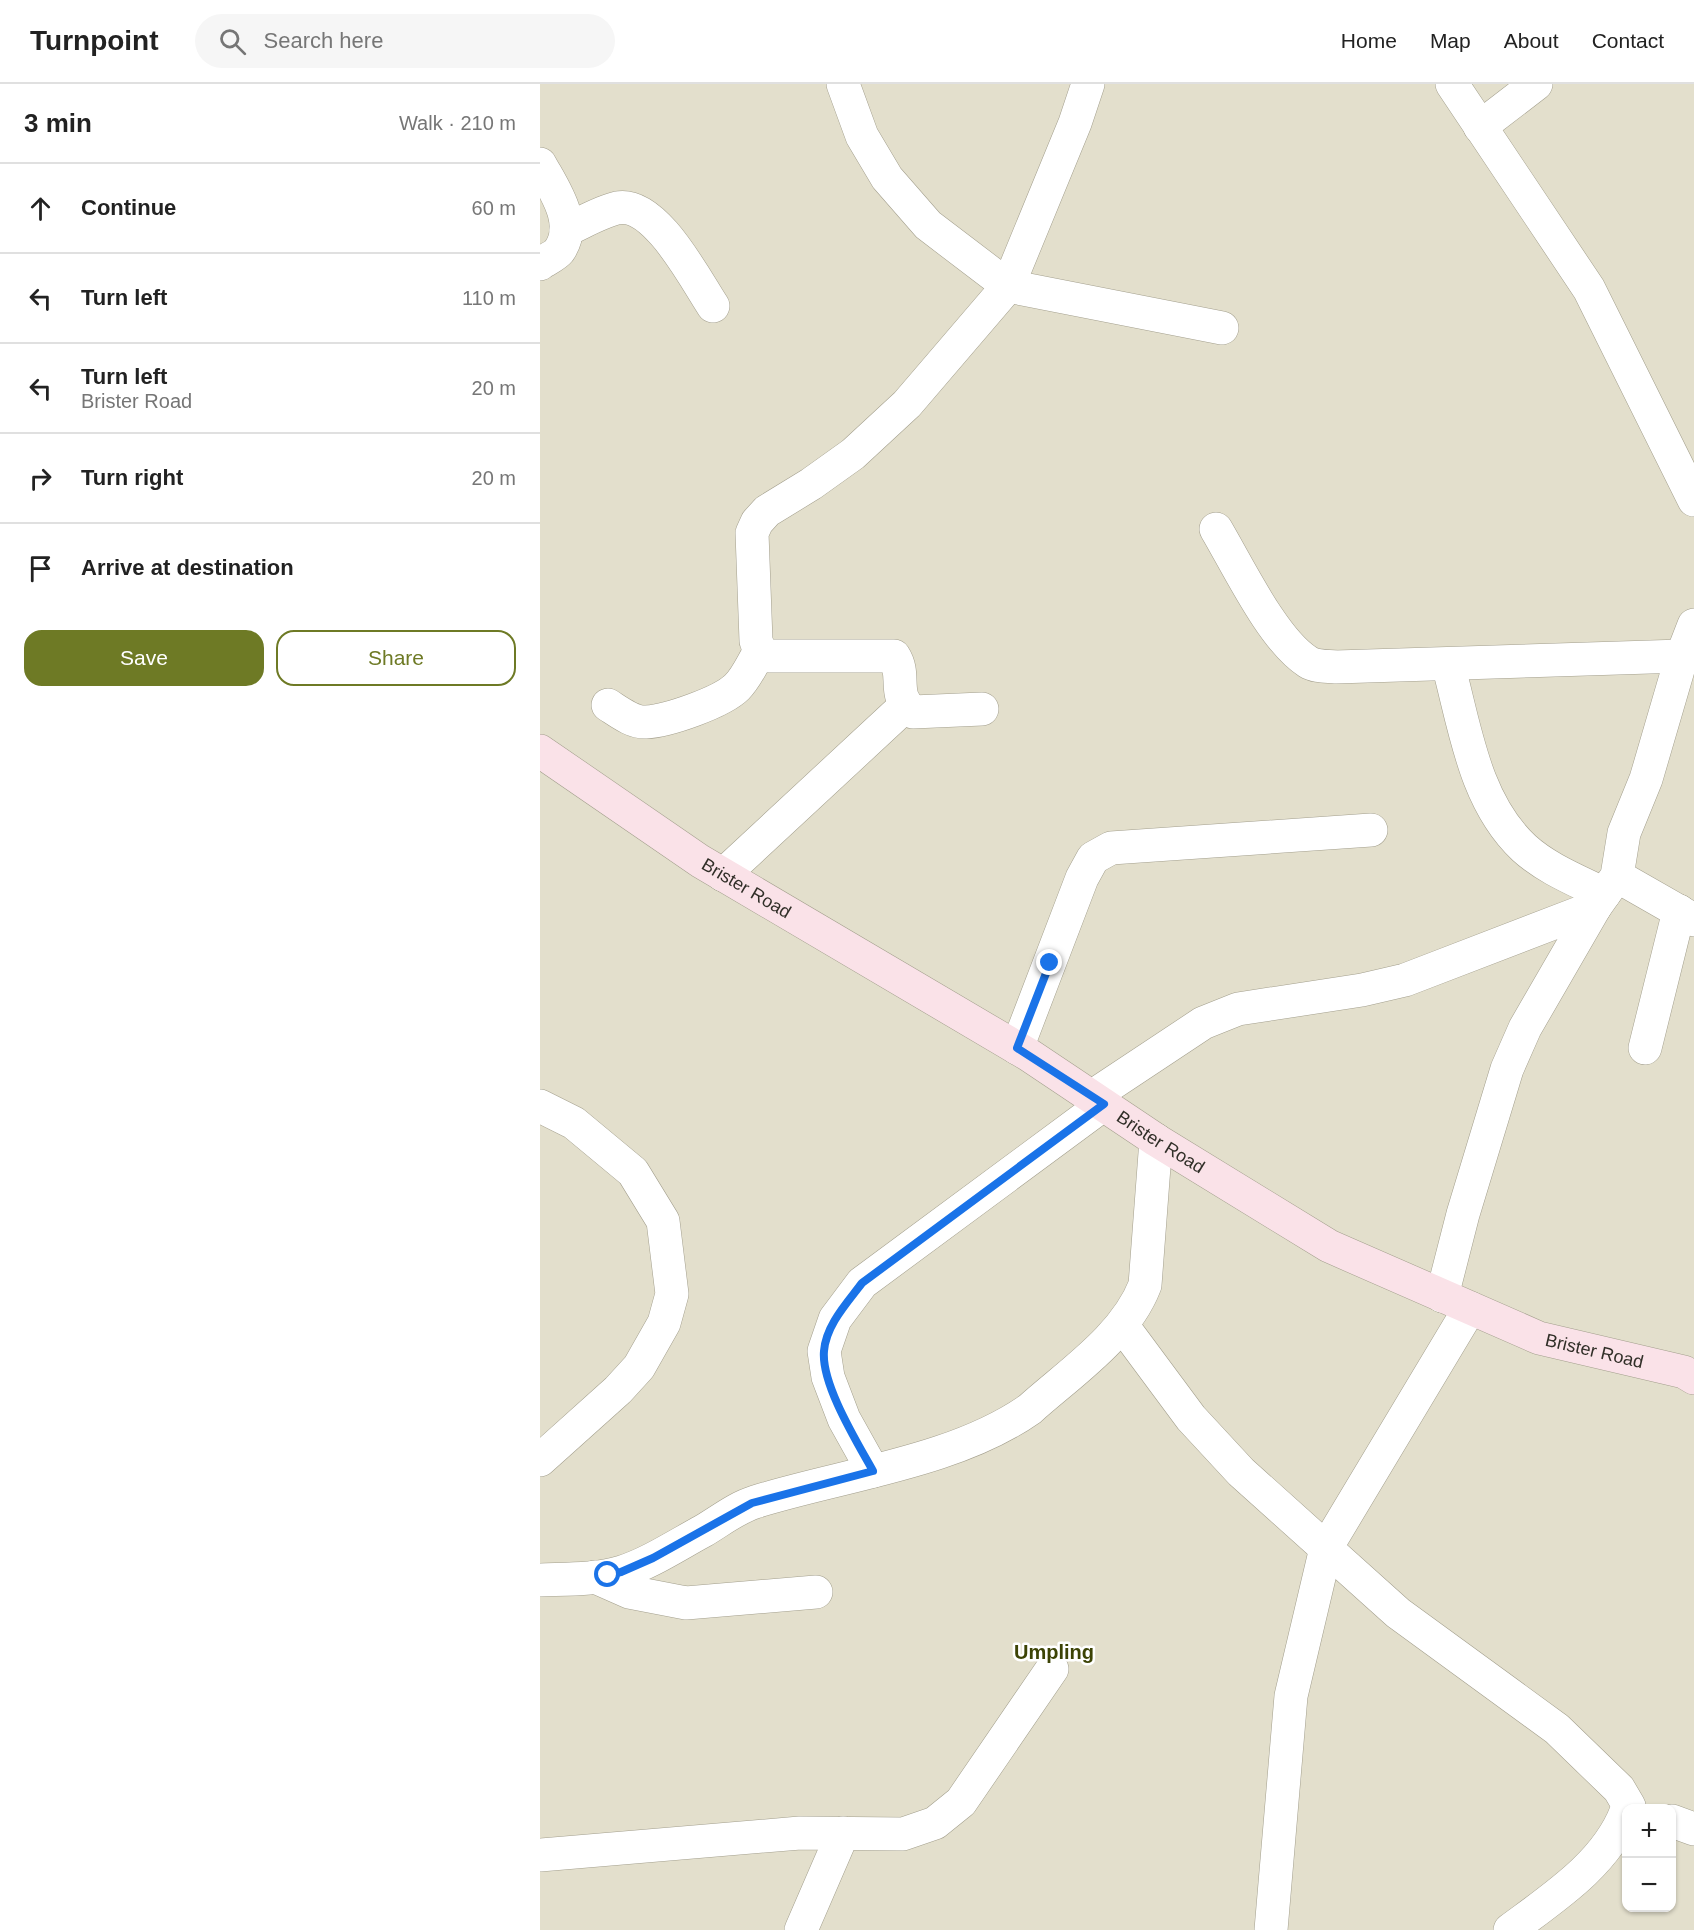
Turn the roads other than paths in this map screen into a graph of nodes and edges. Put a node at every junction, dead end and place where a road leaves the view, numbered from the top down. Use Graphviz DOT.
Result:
graph roads {
  1 [pos="843,84"];
  2 [pos="1088,84"];
  3 [pos="1452,84"];
  4 [pos="1536,84"];
  5 [pos="1480,127"];
  6 [pos="540,164"];
  7 [pos="566,230"];
  8 [pos="540,264"];
  9 [pos="1008,286"];
  10 [pos="713,306"];
  11 [pos="1222,328"];
  12 [pos="1694,500"];
  13 [pos="1216,529"];
  14 [pos="1694,625"];
  15 [pos="760,651"];
  16 [pos="1682,656"];
  17 [pos="1448,664"];
  18 [pos="608,705"];
  19 [pos="905,706"];
  20 [pos="982,709"];
  21 [pos="540,751"];
  22 [pos="1371,830"];
  23 [pos="723,874"];
  24 [pos="1605,893"];
  25 [pos="1686,915"];
  26 [pos="1017,1048"];
  27 [pos="1645,1048"];
  28 [pos="1098,1100"];
  29 [pos="540,1106"];
  30 [pos="1156,1140"];
  31 [pos="1456,1302"];
  32 [pos="1122,1325"];
  33 [pos="1690,1373"];
  34 [pos="540,1460"];
  35 [pos="873,1471"];
  36 [pos="1326,1548"];
  37 [pos="595,1577"];
  38 [pos="540,1580"];
  39 [pos="816,1592"];
  40 [pos="1052,1669"];
  41 [pos="1627,1804"];
  42 [pos="1676,1823"];
  43 [pos="1622,1825"];
  44 [pos="1694,1829"];
  45 [pos="843,1833"];
  46 [pos="540,1855"];
  47 [pos="801,1930"];
  48 [pos="1271,1930"];
  49 [pos="1510,1930"];
  1 -- 9 [label="street"];
  2 -- 9 [label="street"];
  3 -- 5 [label="street"];
  4 -- 5 [label="street"];
  5 -- 12 [label="street"];
  6 -- 7 [label="street"];
  7 -- 8 [label="street"];
  7 -- 10 [label="street"];
  9 -- 11 [label="street"];
  9 -- 15 [label="street"];
  13 -- 17 [label="street"];
  14 -- 16 [label="street"];
  15 -- 18 [label="street"];
  15 -- 19 [label="street"];
  16 -- 17 [label="street"];
  16 -- 24 [label="street"];
  17 -- 24 [label="street"];
  19 -- 20 [label="street"];
  19 -- 23 [label="street"];
  21 -- 23 [label="street, Brister Road"];
  22 -- 26 [label="street"];
  23 -- 26 [label="street, Brister Road"];
  24 -- 25 [label="street"];
  24 -- 28 [label="street"];
  24 -- 31 [label="street"];
  25 -- 27 [label="street"];
  26 -- 28 [label="street, Brister Road"];
  28 -- 30 [label="street, Brister Road"];
  28 -- 35 [label="street"];
  29 -- 34 [label="street"];
  30 -- 31 [label="street, Brister Road"];
  30 -- 32 [label="street"];
  31 -- 33 [label="street, Brister Road"];
  31 -- 36 [label="street"];
  32 -- 35 [label="street"];
  32 -- 36 [label="street"];
  35 -- 37 [label="street"];
  36 -- 41 [label="street"];
  36 -- 48 [label="street"];
  37 -- 38 [label="street"];
  37 -- 39 [label="street"];
  40 -- 45 [label="street"];
  42 -- 44 [label="street"];
  43 -- 49 [label="street"];
  45 -- 46 [label="street"];
  45 -- 47 [label="street"];
}
